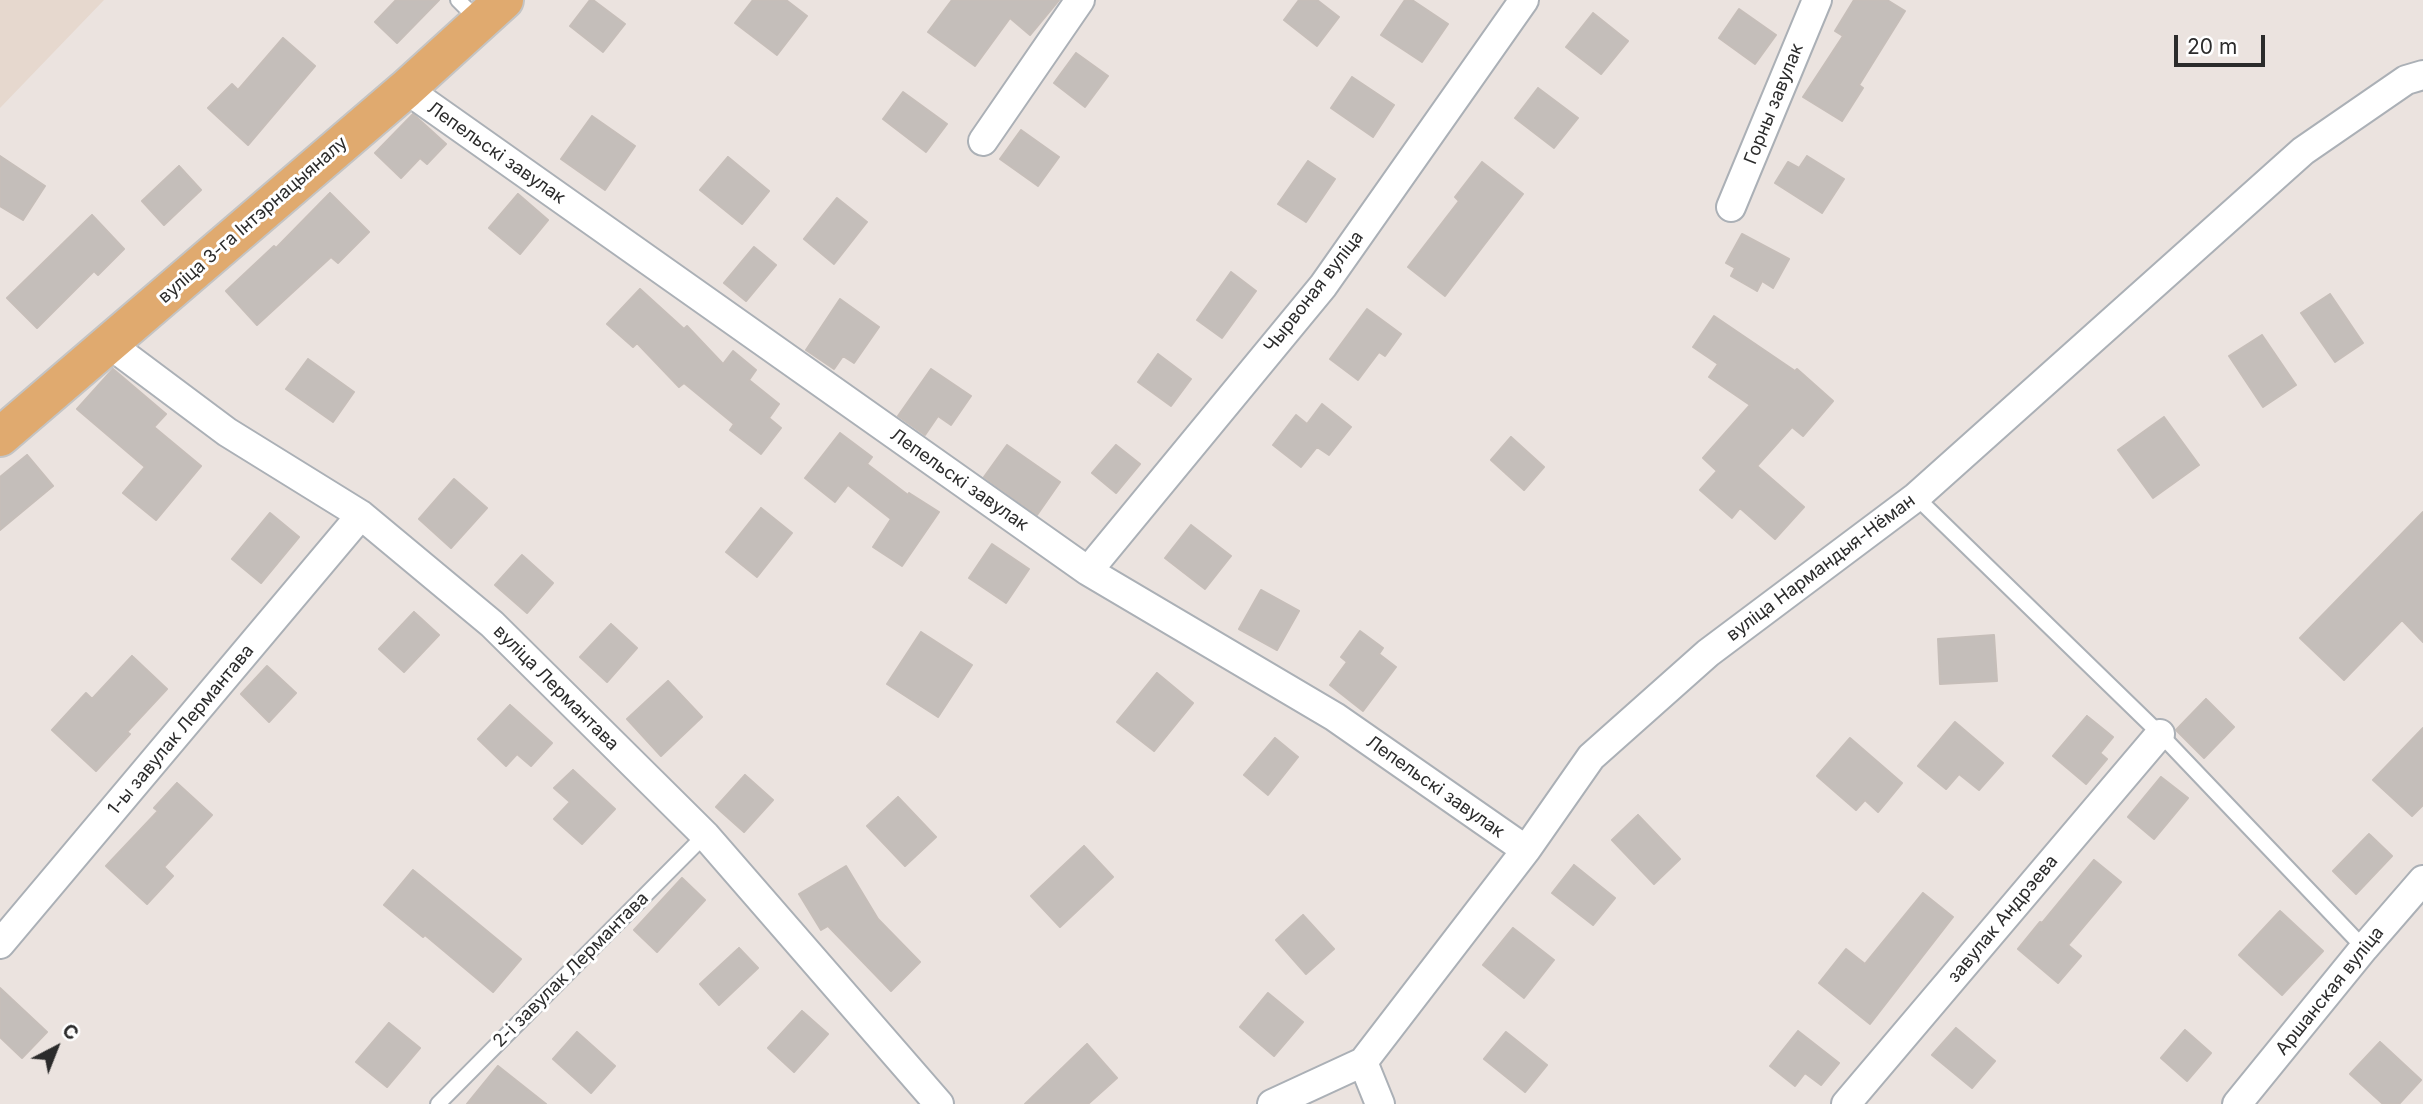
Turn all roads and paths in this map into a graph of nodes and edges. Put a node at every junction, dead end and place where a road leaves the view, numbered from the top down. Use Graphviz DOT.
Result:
graph roads {
  1 [pos="1080,0"];
  2 [pos="1524,0"];
  3 [pos="1817,0"];
  4 [pos="480,7"];
  5 [pos="2423,75"];
  6 [pos="406,89"];
  7 [pos="983,141"];
  8 [pos="1731,207"];
  9 [pos="108,343"];
  10 [pos="0,436"];
  11 [pos="1916,497"];
  12 [pos="361,515"];
  13 [pos="1088,571"];
  14 [pos="2160,734"];
  15 [pos="705,835"];
  16 [pos="1526,850"];
  17 [pos="2423,880"];
  18 [pos="0,944"];
  19 [pos="2364,948"];
  20 [pos="1363,1062"];
  21 [pos="438,1104"];
  22 [pos="939,1104"];
  23 [pos="1272,1104"];
  24 [pos="1380,1104"];
  25 [pos="1846,1104"];
  26 [pos="2237,1104"];
  1 -- 7 [label="street"];
  2 -- 13 [label="street, Чырвоная вуліца"];
  3 -- 8 [label="street, Горны завулак"];
  4 -- 6 [label="main road, вуліца 3-га Інтэрнацыяналу"];
  5 -- 11 [label="street, вуліца Нармандыя-Нёман"];
  6 -- 9 [label="main road, вуліца 3-га Інтэрнацыяналу"];
  6 -- 13 [label="street, Лепельскі завулак"];
  9 -- 10 [label="main road, вуліца 3-га Інтэрнацыяналу"];
  9 -- 12 [label="street, вуліца Лермантава"];
  11 -- 14 [label="lane"];
  11 -- 16 [label="street, вуліца Нармандыя-Нёман"];
  12 -- 15 [label="street, вуліца Лермантава"];
  12 -- 18 [label="street, 1-ы завулак Лермантава"];
  13 -- 16 [label="street, Лепельскі завулак"];
  14 -- 19 [label="lane"];
  14 -- 25 [label="street, завулак Андрэева"];
  15 -- 21 [label="lane, 2-і завулак Лермантава"];
  15 -- 22 [label="street, вуліца Лермантава"];
  16 -- 20 [label="street, вуліца Нармандыя-Нёман"];
  17 -- 19 [label="street, Аршанская вуліца"];
  19 -- 26 [label="street, Аршанская вуліца"];
  20 -- 23 [label="street, вуліца Нармандыя-Нёман"];
  20 -- 24 [label="street"];
}
